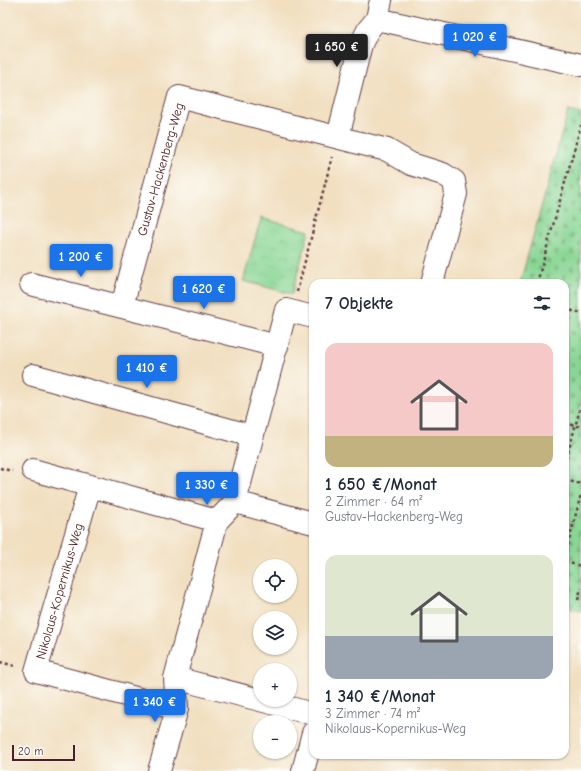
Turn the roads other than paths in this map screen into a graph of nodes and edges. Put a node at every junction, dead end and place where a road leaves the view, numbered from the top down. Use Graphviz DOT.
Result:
graph roads {
  1 [pos="379,9"];
  2 [pos="581,65"];
  3 [pos="338,136"];
  4 [pos="433,279"];
  5 [pos="31,284"];
  6 [pos="122,306"];
  7 [pos="309,316"];
  8 [pos="277,346"];
  9 [pos="33,375"];
  10 [pos="252,436"];
  11 [pos="33,470"];
  12 [pos="90,486"];
  13 [pos="235,502"];
  14 [pos="217,521"];
  15 [pos="309,522"];
  16 [pos="176,678"];
  17 [pos="253,698"];
  18 [pos="287,707"];
  19 [pos="177,708"];
  20 [pos="309,713"];
  21 [pos="309,748"];
  22 [pos="159,771"];
  23 [pos="303,771"];
  1 -- 2 [label="street"];
  1 -- 3 [label="street"];
  3 -- 4 [label="street, Gustav-Hackenberg-Weg"];
  3 -- 6 [label="street, Gustav-Hackenberg-Weg"];
  5 -- 6 [label="street"];
  6 -- 8 [label="street"];
  7 -- 8 [label="street"];
  8 -- 10 [label="street"];
  9 -- 10 [label="street"];
  10 -- 13 [label="street"];
  11 -- 12 [label="street"];
  12 -- 14 [label="street"];
  12 -- 19 [label="street, Nikolaus-Kopernikus-Weg"];
  13 -- 14 [label="street"];
  13 -- 15 [label="street"];
  14 -- 16 [label="street"];
  16 -- 17 [label="street"];
  16 -- 19 [label="street"];
  18 -- 20 [label="street"];
  19 -- 22 [label="street"];
  21 -- 23 [label="street"];
}
